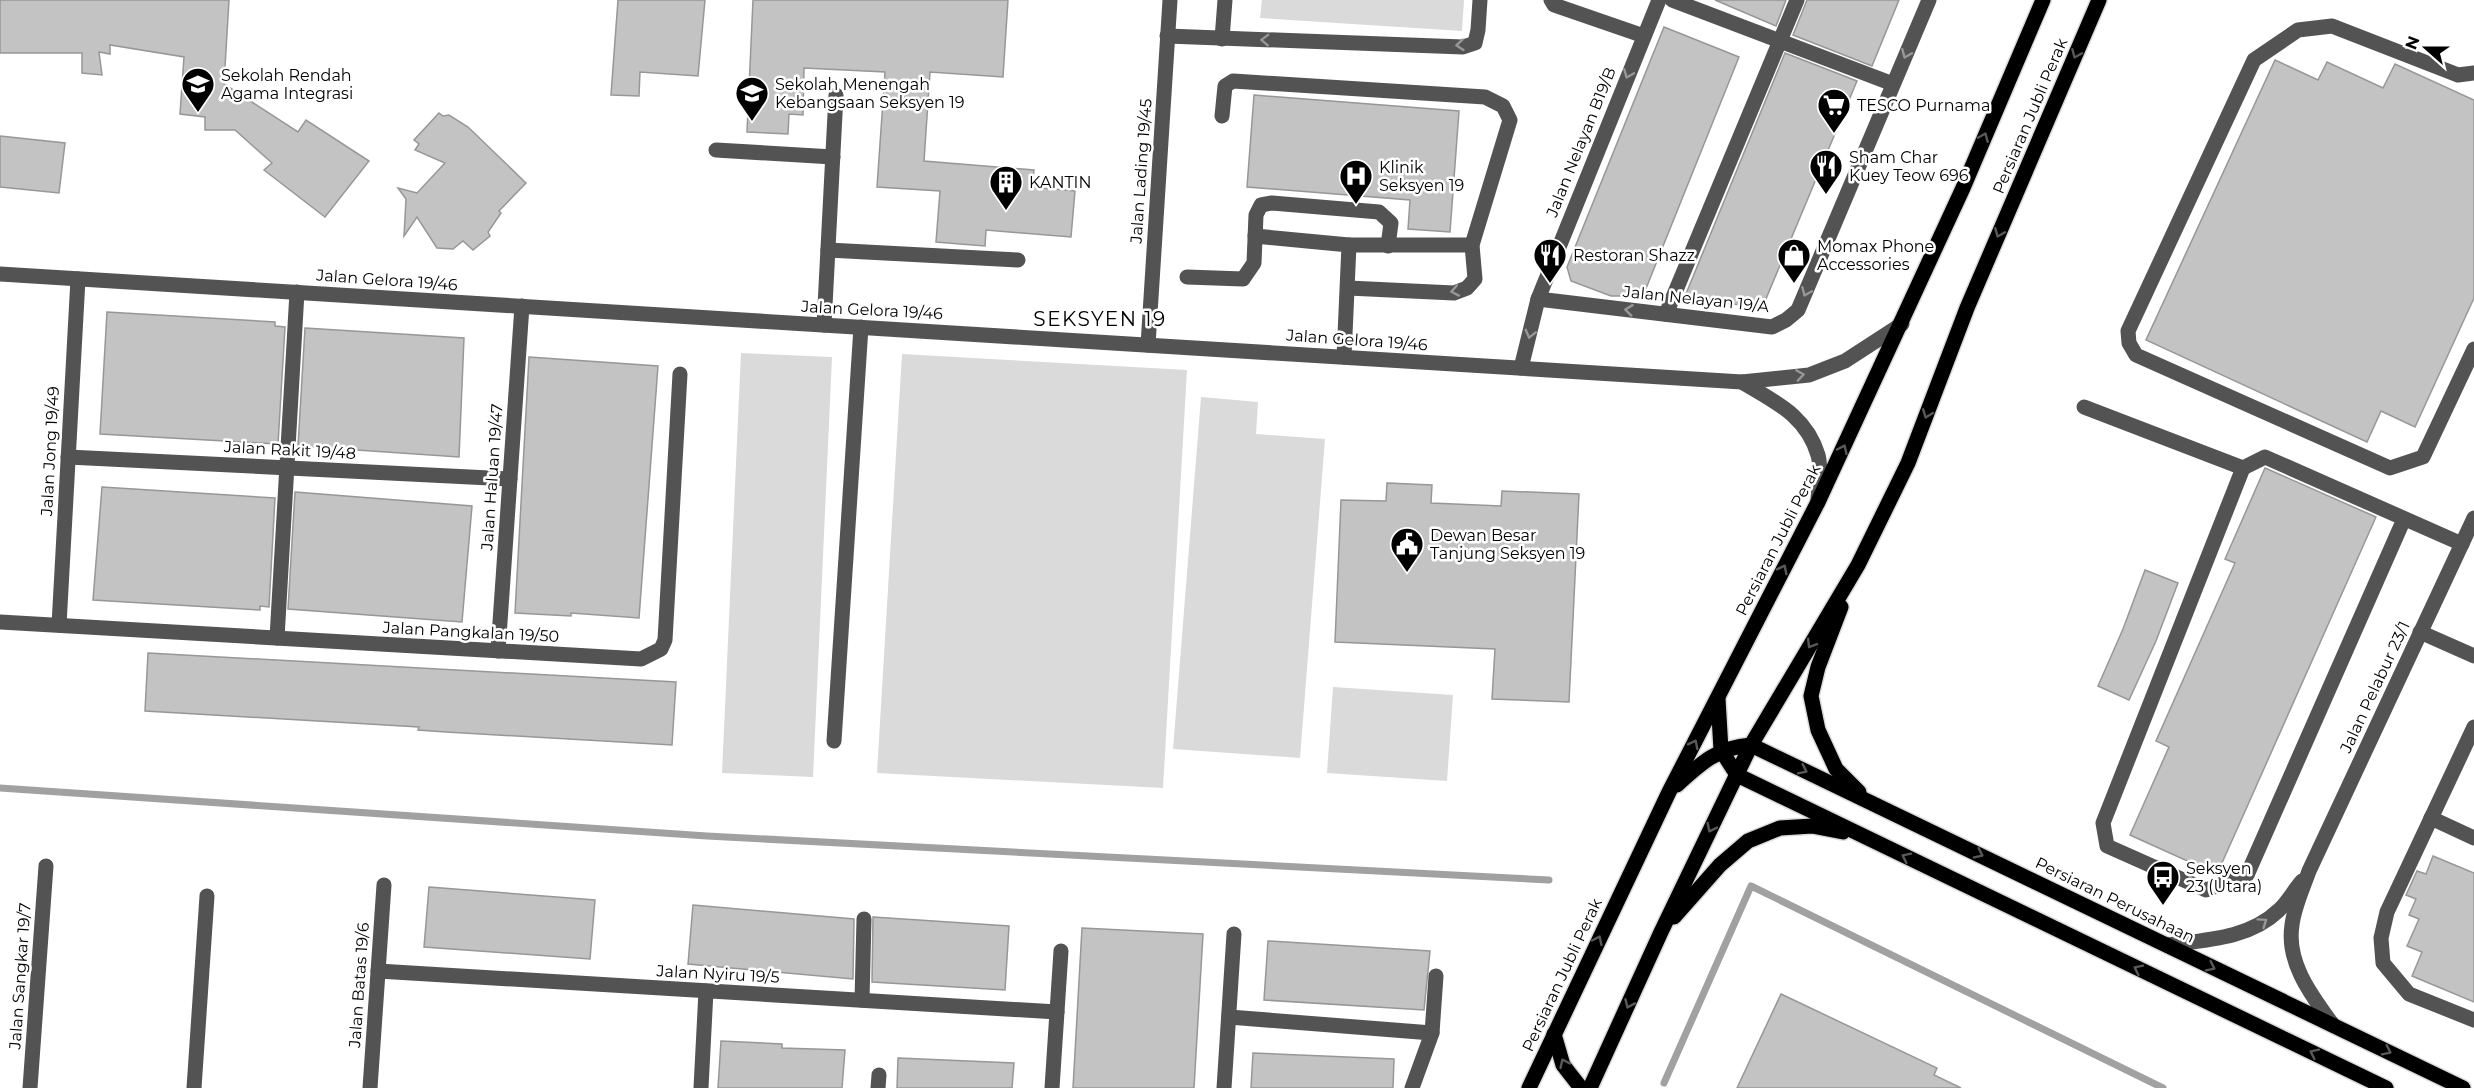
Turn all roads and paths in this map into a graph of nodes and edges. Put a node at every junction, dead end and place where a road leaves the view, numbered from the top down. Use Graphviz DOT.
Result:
graph roads {
  1 [pos="1170,0"];
  2 [pos="1225,0"];
  3 [pos="1480,0"];
  4 [pos="1551,0"];
  5 [pos="1593,0"];
  6 [pos="1659,0"];
  7 [pos="1672,0"];
  8 [pos="1797,0"];
  9 [pos="1929,0"];
  10 [pos="2043,0"];
  11 [pos="2099,0"];
  12 [pos="1592,16"];
  13 [pos="1167,36"];
  14 [pos="1644,36"];
  15 [pos="1222,39"];
  16 [pos="1780,41"];
  17 [pos="2474,73"];
  18 [pos="1893,84"];
  19 [pos="836,95"];
  20 [pos="1222,116"];
  21 [pos="716,150"];
  22 [pos="833,157"];
  23 [pos="1255,237"];
  24 [pos="1349,245"];
  25 [pos="1472,245"];
  26 [pos="1388,246"];
  27 [pos="828,250"];
  28 [pos="1018,260"];
  29 [pos="0,274"];
  30 [pos="1187,277"];
  31 [pos="78,279"];
  32 [pos="1348,288"];
  33 [pos="297,292"];
  34 [pos="1538,299"];
  35 [pos="522,306"];
  36 [pos="1666,314"];
  37 [pos="1902,324"];
  38 [pos="824,325"];
  39 [pos="861,327"];
  40 [pos="1148,345"];
  41 [pos="2474,349"];
  42 [pos="1344,357"];
  43 [pos="1521,368"];
  44 [pos="680,374"];
  45 [pos="1742,382"];
  46 [pos="2084,407"];
  47 [pos="68,457"];
  48 [pos="287,468"];
  49 [pos="2243,468"];
  50 [pos="510,479"];
  51 [pos="1818,502"];
  52 [pos="2474,518"];
  53 [pos="2404,519"];
  54 [pos="2462,544"];
  55 [pos="1858,565"];
  56 [pos="0,622"];
  57 [pos="59,625"];
  58 [pos="2420,632"];
  59 [pos="277,638"];
  60 [pos="498,651"];
  61 [pos="2474,656"];
  62 [pos="1718,696"];
  63 [pos="2474,727"];
  64 [pos="834,741"];
  65 [pos="1751,745"];
  66 [pos="1721,750"];
  67 [pos="1737,775"];
  68 [pos="1669,792"];
  69 [pos="1869,801"];
  70 [pos="2431,818"];
  71 [pos="1863,836"];
  72 [pos="2474,838"];
  73 [pos="46,866"];
  74 [pos="2309,871"];
  75 [pos="384,885"];
  76 [pos="207,896"];
  77 [pos="864,919"];
  78 [pos="1661,932"];
  79 [pos="1234,934"];
  80 [pos="2167,945"];
  81 [pos="1061,951"];
  82 [pos="378,971"];
  83 [pos="1436,976"];
  84 [pos="706,991"];
  85 [pos="862,1000"];
  86 [pos="1057,1012"];
  87 [pos="1229,1017"];
  88 [pos="2474,1020"];
  89 [pos="2333,1025"];
  90 [pos="1432,1033"];
  91 [pos="1554,1034"];
  92 [pos="30,1088"];
  93 [pos="194,1088"];
  94 [pos="370,1088"];
  95 [pos="700,1088"];
  96 [pos="1052,1088"];
  97 [pos="1224,1088"];
  98 [pos="1412,1088"];
  99 [pos="1528,1088"];
  100 [pos="1581,1088"];
  101 [pos="1590,1088"];
  102 [pos="2386,1088"];
  103 [pos="2463,1088"];
  1 -- 13 [label="street, Jalan Lading 19/45"];
  2 -- 15 [label="street"];
  3 -- 15 [label="street, one-way"];
  4 -- 12 [label="street"];
  5 -- 12 [label="street"];
  6 -- 14 [label="street, Jalan Nelayan B19/B"];
  7 -- 16 [label="street"];
  8 -- 16 [label="street"];
  9 -- 18 [label="street, Jalan Nelayan 19/A, one-way"];
  37 -- 10 [label="main road, Persiaran Jubli Perak, one-way"];
  11 -- 55 [label="main road, Persiaran Jubli Perak, one-way"];
  12 -- 14 [label="street"];
  13 -- 15 [label="street"];
  13 -- 40 [label="street, Jalan Lading 19/45"];
  14 -- 34 [label="street, Jalan Nelayan B19/B, one-way"];
  16 -- 18 [label="street"];
  16 -- 36 [label="street"];
  17 -- 41 [label="street"];
  18 -- 36 [label="street, Jalan Nelayan 19/A, one-way"];
  19 -- 22 [label="street"];
  20 -- 25 [label="street"];
  21 -- 22 [label="street"];
  22 -- 27 [label="street"];
  23 -- 24 [label="street"];
  23 -- 26 [label="street"];
  23 -- 30 [label="street"];
  24 -- 26 [label="street"];
  24 -- 32 [label="street"];
  25 -- 26 [label="street"];
  25 -- 32 [label="street, one-way"];
  27 -- 28 [label="street"];
  27 -- 38 [label="street"];
  29 -- 31 [label="street, Jalan Gelora 19/46"];
  31 -- 33 [label="street, Jalan Gelora 19/46"];
  31 -- 47 [label="street, Jalan Jong 19/49"];
  32 -- 42 [label="street"];
  33 -- 35 [label="street, Jalan Gelora 19/46"];
  33 -- 48 [label="street"];
  36 -- 34 [label="street, Jalan Nelayan 19/A, one-way"];
  34 -- 43 [label="street, Jalan Nelayan B19/B, one-way"];
  35 -- 38 [label="street, Jalan Gelora 19/46"];
  35 -- 50 [label="street, Jalan Haluan 19/47"];
  45 -- 37 [label="street, Jalan Gelora 19/46, one-way"];
  51 -- 37 [label="main road, Persiaran Jubli Perak, one-way"];
  38 -- 39 [label="street, Jalan Gelora 19/46"];
  39 -- 40 [label="street, Jalan Gelora 19/46"];
  39 -- 64 [label="street"];
  40 -- 42 [label="street, Jalan Gelora 19/46"];
  42 -- 43 [label="street, Jalan Gelora 19/46"];
  43 -- 45 [label="street, Jalan Gelora 19/46"];
  44 -- 60 [label="street, Jalan Pangkalan 19/50"];
  45 -- 51 [label="street, Jalan Gelora 19/46"];
  46 -- 49 [label="street"];
  47 -- 48 [label="street, Jalan Rakit 19/48"];
  47 -- 57 [label="street, Jalan Jong 19/49"];
  48 -- 50 [label="street, Jalan Rakit 19/48"];
  48 -- 59 [label="street"];
  49 -- 53 [label="street"];
  49 -- 53 [label="street"];
  50 -- 60 [label="street, Jalan Haluan 19/47"];
  62 -- 51 [label="main road, Persiaran Jubli Perak, one-way"];
  52 -- 54 [label="street, Jalan Pelabur 23/1"];
  53 -- 54 [label="street"];
  54 -- 58 [label="street, Jalan Pelabur 23/1"];
  55 -- 65 [label="main road, Persiaran Jubli Perak, one-way"];
  55 -- 69 [label="main road"];
  56 -- 57 [label="street, Jalan Pangkalan 19/50"];
  57 -- 59 [label="street, Jalan Pangkalan 19/50"];
  58 -- 61 [label="street"];
  58 -- 74 [label="street, Jalan Pelabur 23/1"];
  59 -- 60 [label="street, Jalan Pangkalan 19/50"];
  62 -- 66 [label="main road"];
  68 -- 62 [label="main road, Persiaran Jubli Perak, one-way"];
  63 -- 70 [label="street"];
  65 -- 66 [label="main road"];
  65 -- 67 [label="main road, Persiaran Jubli Perak"];
  65 -- 69 [label="main road, Persiaran Perusahaan, one-way"];
  66 -- 67 [label="main road"];
  66 -- 68 [label="main road"];
  67 -- 71 [label="main road"];
  67 -- 78 [label="main road, Persiaran Jubli Perak, one-way"];
  91 -- 68 [label="main road, Persiaran Jubli Perak, one-way"];
  69 -- 80 [label="main road, Persiaran Perusahaan, one-way"];
  70 -- 72 [label="street"];
  70 -- 88 [label="street"];
  71 -- 78 [label="main road"];
  102 -- 71 [label="main road, one-way"];
  73 -- 92 [label="street, Jalan Sangkar 19/7"];
  80 -- 74 [label="street, Jalan Pelabur 23/1, one-way"];
  74 -- 89 [label="street, Jalan Pelabur 23/1"];
  75 -- 82 [label="street, Jalan Batas 19/6"];
  76 -- 93 [label="street"];
  77 -- 85 [label="street"];
  78 -- 101 [label="main road, Persiaran Jubli Perak, one-way"];
  79 -- 87 [label="street"];
  80 -- 89 [label="main road, Persiaran Perusahaan, one-way"];
  81 -- 86 [label="street"];
  82 -- 84 [label="street, Jalan Nyiru 19/5"];
  82 -- 94 [label="street, Jalan Batas 19/6"];
  83 -- 90 [label="street"];
  84 -- 85 [label="street, Jalan Nyiru 19/5"];
  84 -- 95 [label="street"];
  85 -- 86 [label="street, Jalan Nyiru 19/5"];
  86 -- 96 [label="street"];
  87 -- 90 [label="street"];
  87 -- 97 [label="street"];
  89 -- 103 [label="main road, Persiaran Perusahaan, one-way"];
  90 -- 98 [label="street"];
  91 -- 99 [label="main road, Persiaran Jubli Perak"];
  100 -- 91 [label="main road, one-way"];
}
